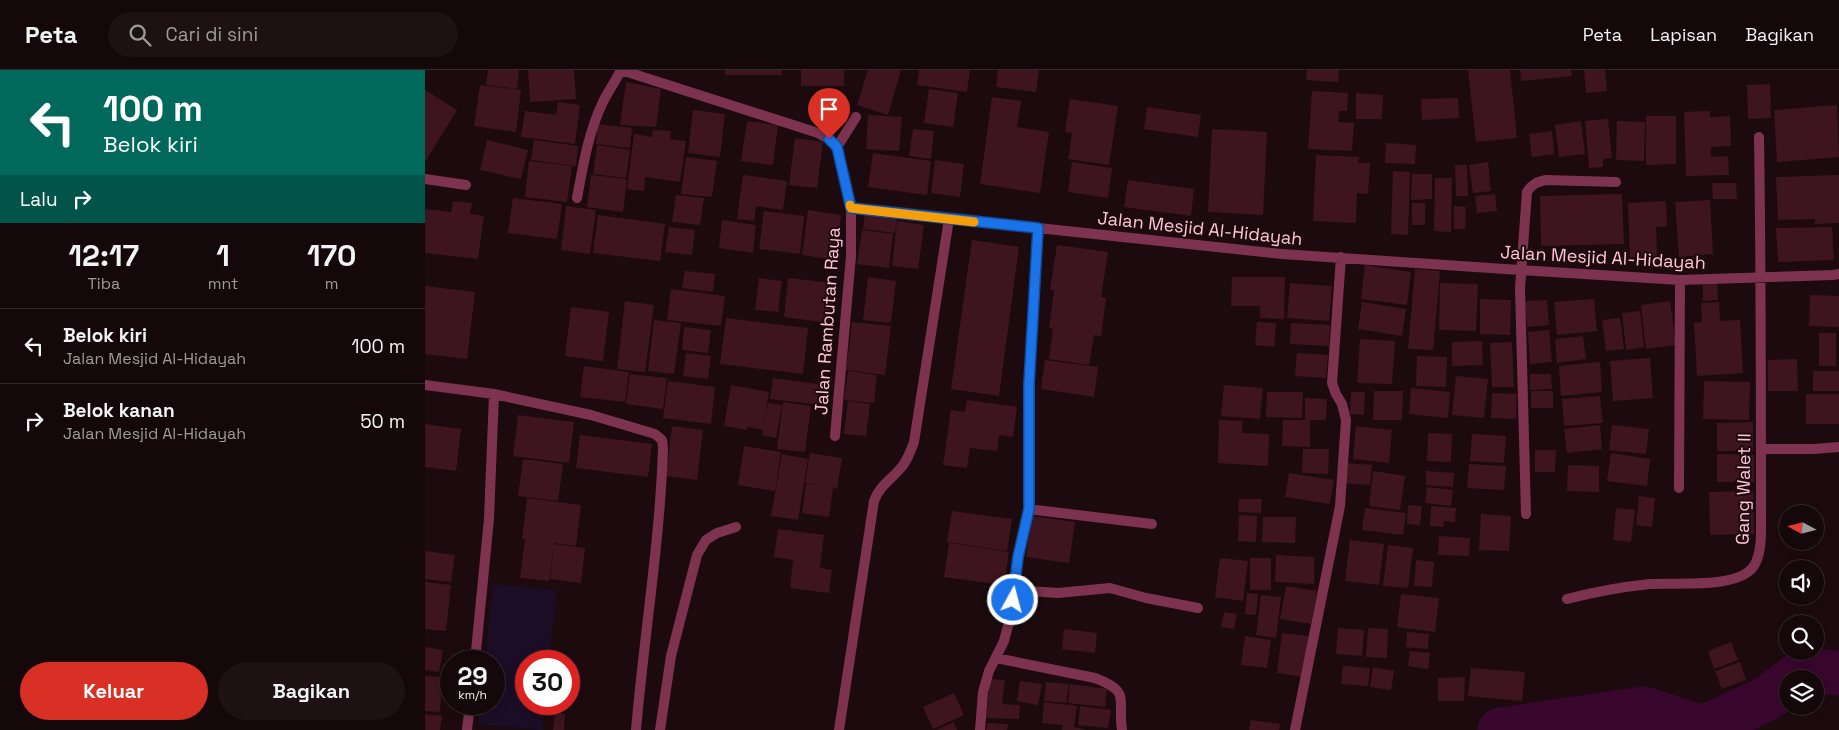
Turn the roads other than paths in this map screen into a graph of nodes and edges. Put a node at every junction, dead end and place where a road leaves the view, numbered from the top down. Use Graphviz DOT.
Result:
graph roads {
  1 [pos="621,70"];
  2 [pos="856,118"];
  3 [pos="1759,136"];
  4 [pos="837,147"];
  5 [pos="425,179"];
  6 [pos="1616,182"];
  7 [pos="465,185"];
  8 [pos="577,198"];
  9 [pos="851,208"];
  10 [pos="949,219"];
  11 [pos="1038,228"];
  12 [pos="1341,257"];
  13 [pos="1520,270"];
  14 [pos="1839,274"];
  15 [pos="1761,278"];
  16 [pos="1680,280"];
  17 [pos="425,385"];
  18 [pos="495,394"];
  19 [pos="835,436"];
  20 [pos="1839,447"];
  21 [pos="1761,449"];
  22 [pos="1679,488"];
  23 [pos="1029,509"];
  24 [pos="1526,514"];
  25 [pos="1152,524"];
  26 [pos="736,527"];
  27 [pos="1014,590"];
  28 [pos="1567,600"];
  29 [pos="1198,608"];
  30 [pos="476,650"];
  31 [pos="996,658"];
  32 [pos="469,715"];
  33 [pos="467,730"];
  34 [pos="637,730"];
  35 [pos="660,730"];
  36 [pos="839,730"];
  37 [pos="980,730"];
  38 [pos="1122,730"];
  39 [pos="1295,730"];
  1 -- 4 [label="street"];
  1 -- 8 [label="street"];
  2 -- 4 [label="street"];
  3 -- 15 [label="street, Gang Walet II"];
  4 -- 9 [label="street"];
  5 -- 7 [label="street"];
  6 -- 13 [label="street"];
  9 -- 10 [label="street, Jalan Mesjid Al-Hidayah"];
  9 -- 19 [label="street, Jalan Rambutan Raya"];
  10 -- 11 [label="street, Jalan Mesjid Al-Hidayah"];
  10 -- 36 [label="street"];
  11 -- 12 [label="street, Jalan Mesjid Al-Hidayah"];
  11 -- 23 [label="street"];
  12 -- 13 [label="street, Jalan Mesjid Al-Hidayah"];
  12 -- 39 [label="street"];
  13 -- 16 [label="street, Jalan Mesjid Al-Hidayah"];
  13 -- 24 [label="street"];
  14 -- 15 [label="street, Jalan Mesjid Al-Hidayah"];
  15 -- 16 [label="street, Jalan Mesjid Al-Hidayah"];
  15 -- 21 [label="street, Gang Walet II"];
  16 -- 22 [label="street"];
  17 -- 18 [label="street"];
  18 -- 30 [label="street"];
  18 -- 34 [label="street"];
  20 -- 21 [label="street"];
  21 -- 28 [label="street, Gang Walet II"];
  23 -- 25 [label="street"];
  23 -- 27 [label="street"];
  26 -- 35 [label="street"];
  27 -- 29 [label="street"];
  27 -- 31 [label="street"];
  31 -- 37 [label="street"];
  31 -- 38 [label="street"];
  32 -- 33 [label="street"];
}
